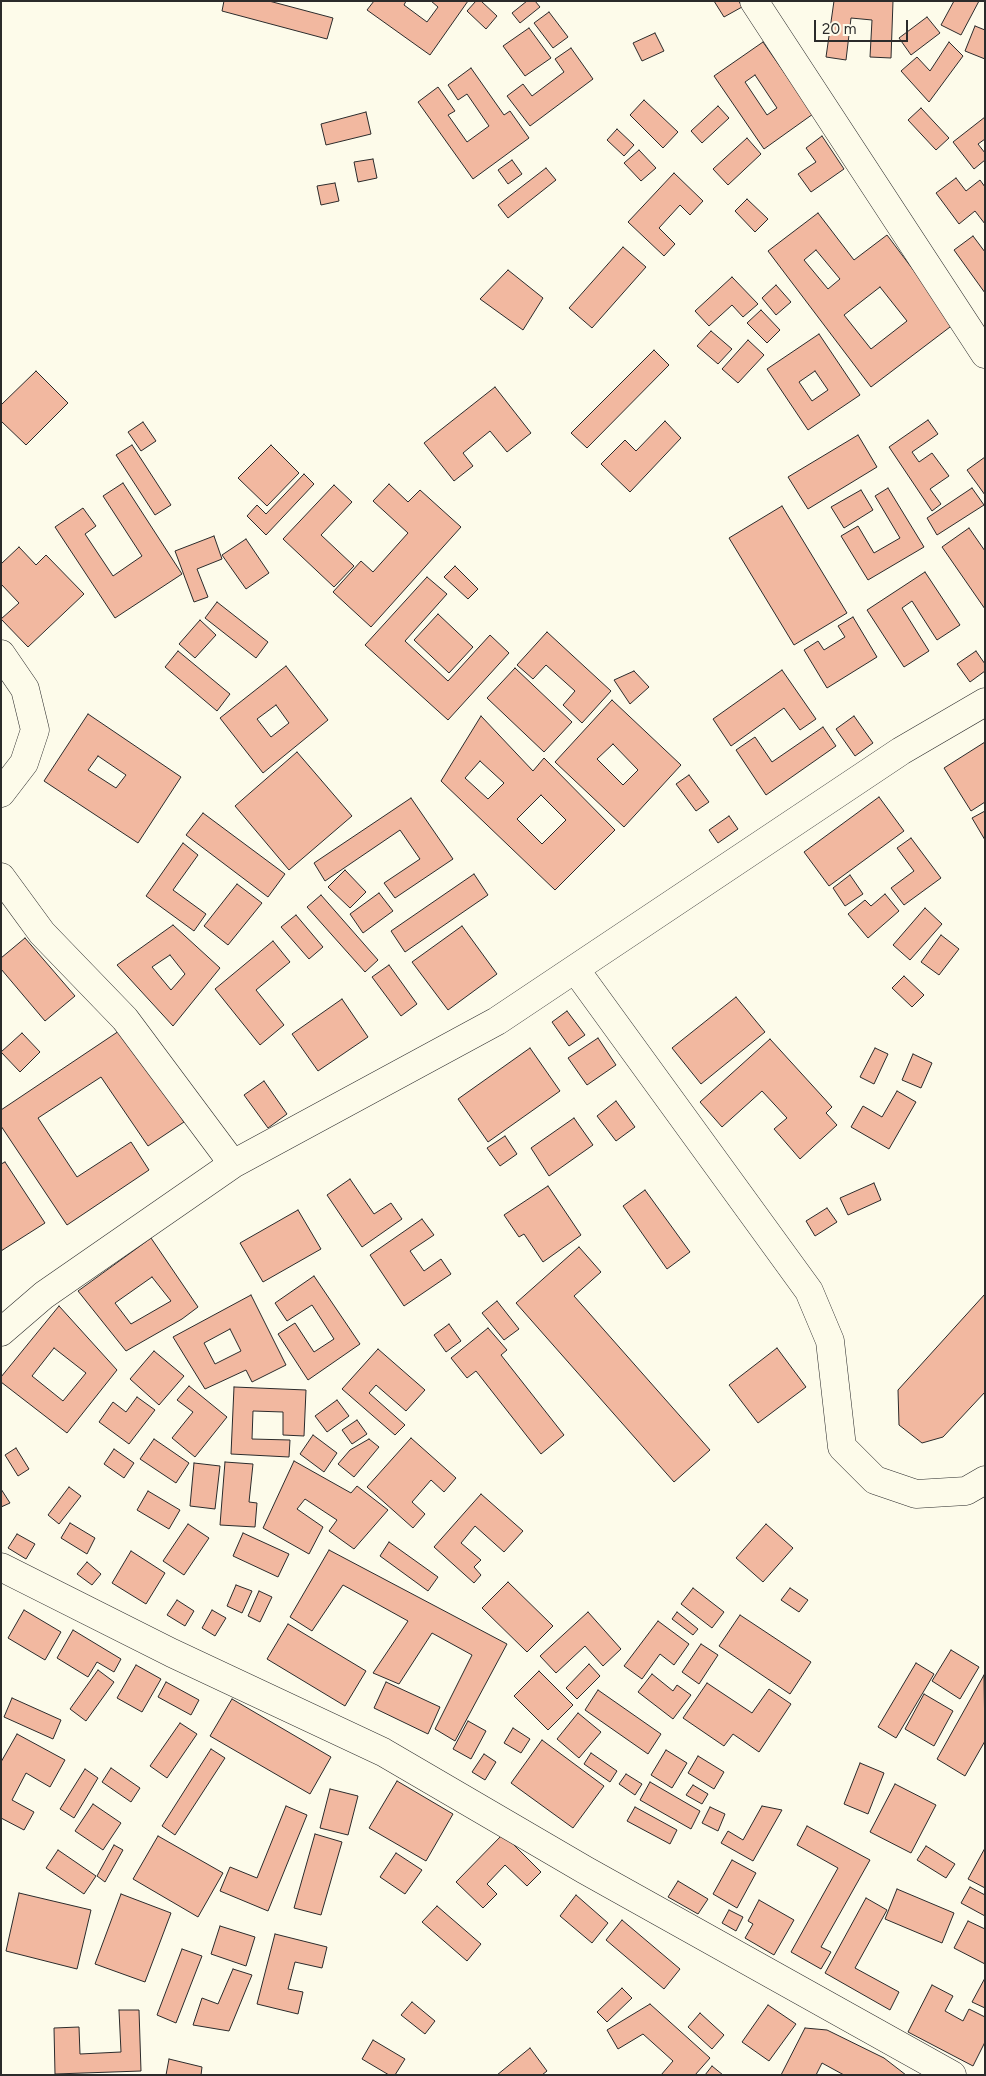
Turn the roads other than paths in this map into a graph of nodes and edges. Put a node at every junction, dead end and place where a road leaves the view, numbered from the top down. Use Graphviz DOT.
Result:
graph roads {
  1 [pos="754,1"];
  2 [pos="985,354"];
  3 [pos="1,654"];
  4 [pos="985,702"];
  5 [pos="1,793"];
  6 [pos="1,877"];
  7 [pos="575,969"];
  8 [pos="233,1164"];
  9 [pos="1,1332"];
  10 [pos="985,1480"];
  11 [pos="1,1567"];
  12 [pos="952,2075"];
  1 -- 2 [label="street"];
  3 -- 5 [label="street"];
  4 -- 7 [label="street"];
  6 -- 8 [label="street"];
  7 -- 8 [label="street"];
  7 -- 10 [label="street"];
  8 -- 9 [label="street"];
  11 -- 12 [label="street"];
}
